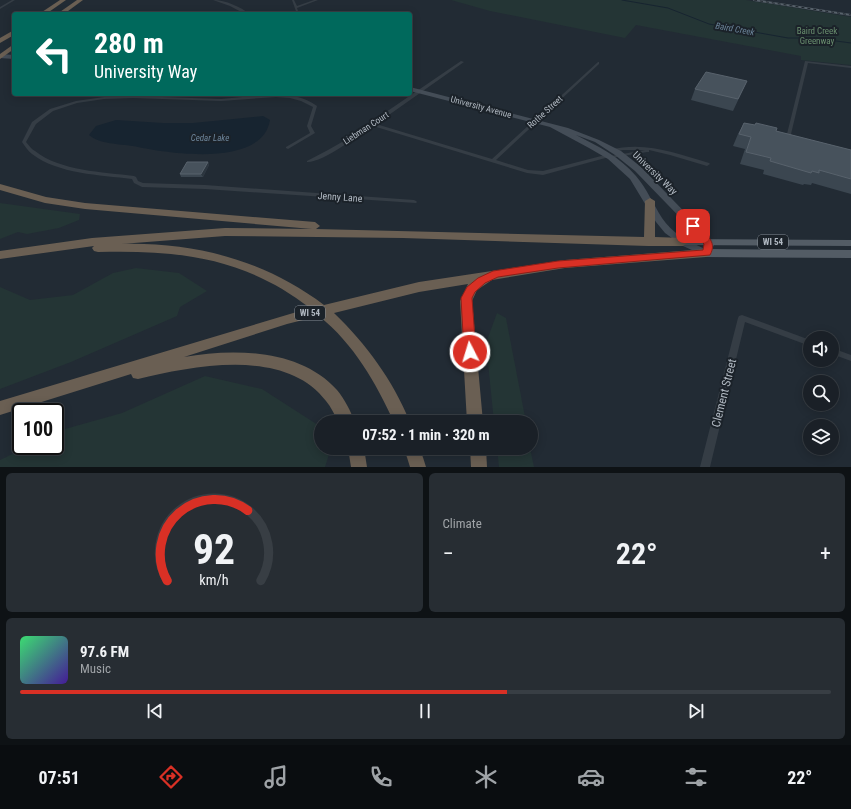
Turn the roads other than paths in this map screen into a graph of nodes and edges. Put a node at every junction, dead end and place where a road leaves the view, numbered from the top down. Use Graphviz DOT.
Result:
graph roads {
  1 [pos="14,0"];
  2 [pos="63,0"];
  3 [pos="80,0"];
  4 [pos="215,0"];
  5 [pos="294,0"];
  6 [pos="317,0"];
  7 [pos="296,7"];
  8 [pos="0,8"];
  9 [pos="45,12"];
  10 [pos="63,12"];
  11 [pos="245,12"];
  12 [pos="297,12"];
  13 [pos="12,28"];
  14 [pos="12,33"];
  15 [pos="0,34"];
  16 [pos="0,41"];
  17 [pos="12,48"];
  18 [pos="8,51"];
  19 [pos="0,57"];
  20 [pos="12,57"];
  21 [pos="0,60"];
  22 [pos="462,62"];
  23 [pos="598,63"];
  24 [pos="851,67"];
  25 [pos="412,89"];
  26 [pos="422,92"];
  27 [pos="117,96"];
  28 [pos="117,96"];
  29 [pos="265,96"];
  30 [pos="288,96"];
  31 [pos="535,121"];
  32 [pos="372,124"];
  33 [pos="553,126"];
  34 [pos="799,142"];
  35 [pos="288,148"];
  36 [pos="659,151"];
  37 [pos="612,154"];
  38 [pos="309,161"];
  39 [pos="492,161"];
  40 [pos="707,164"];
  41 [pos="0,187"];
  42 [pos="650,201"];
  43 [pos="414,202"];
  44 [pos="403,234"];
  45 [pos="648,242"];
  46 [pos="683,242"];
  47 [pos="851,243"];
  48 [pos="707,248"];
  49 [pos="851,254"];
  50 [pos="0,256"];
  51 [pos="0,261"];
  52 [pos="497,274"];
  53 [pos="803,340"];
  54 [pos="839,354"];
  55 [pos="851,358"];
  56 [pos="80,383"];
  57 [pos="23,401"];
  58 [pos="0,403"];
  59 [pos="0,408"];
  60 [pos="343,415"];
  61 [pos="399,415"];
  62 [pos="474,415"];
  63 [pos="357,455"];
  64 [pos="414,455"];
  65 [pos="478,455"];
  66 [pos="359,467"];
  67 [pos="418,467"];
  68 [pos="479,467"];
  69 [pos="705,467"];
  1 -- 8 [label="street"];
  2 -- 9 [label="highway"];
  3 -- 10 [label="highway"];
  4 -- 11 [label="street"];
  5 -- 7 [label="street"];
  6 -- 7 [label="street"];
  7 -- 12 [label="street"];
  13 -- 15 [label="highway"];
  14 -- 16 [label="highway"];
  17 -- 18 [label="highway"];
  18 -- 19 [label="highway"];
  18 -- 21 [label="highway"];
  19 -- 20 [label="main road"];
  22 -- 26 [label="street, Liebman Court"];
  23 -- 31 [label="street, Rothe Street"];
  24 -- 34 [label="street"];
  25 -- 26 [label="main road, University Avenue"];
  26 -- 31 [label="main road, University Avenue"];
  26 -- 32 [label="street, Liebman Court"];
  27 -- 29 [label="street, Jenny Lane"];
  28 -- 43 [label="street, Jenny Lane"];
  30 -- 35 [label="street, Jenny Lane"];
  31 -- 33 [label="main road, University Avenue"];
  31 -- 39 [label="street, Rothe Street"];
  32 -- 38 [label="street, Liebman Court"];
  32 -- 39 [label="street"];
  33 -- 37 [label="main road, University Way"];
  36 -- 37 [label="street"];
  36 -- 37 [label="street"];
  36 -- 40 [label="street"];
  37 -- 39 [label="street"];
  37 -- 42 [label="main road, University Way"];
  37 -- 48 [label="main road, University Way"];
  41 -- 44 [label="highway"];
  42 -- 45 [label="highway"];
  42 -- 46 [label="main road, University Way"];
  44 -- 45 [label="highway, WI 54"];
  44 -- 50 [label="highway, WI 54"];
  45 -- 46 [label="highway, WI 54"];
  46 -- 48 [label="main road, WI 54"];
  47 -- 48 [label="main road, WI 54"];
  48 -- 49 [label="main road, WI 54"];
  48 -- 52 [label="highway, WI 54"];
  51 -- 61 [label="highway"];
  52 -- 56 [label="highway, WI 54"];
  52 -- 62 [label="highway"];
  53 -- 69 [label="street, Clement Street"];
  54 -- 55 [label="street"];
  56 -- 57 [label="highway, WI 54"];
  56 -- 60 [label="highway"];
  57 -- 58 [label="highway"];
  57 -- 59 [label="highway, WI 54"];
  63 -- 66 [label="highway"];
  64 -- 67 [label="highway"];
  65 -- 68 [label="highway"];
}
